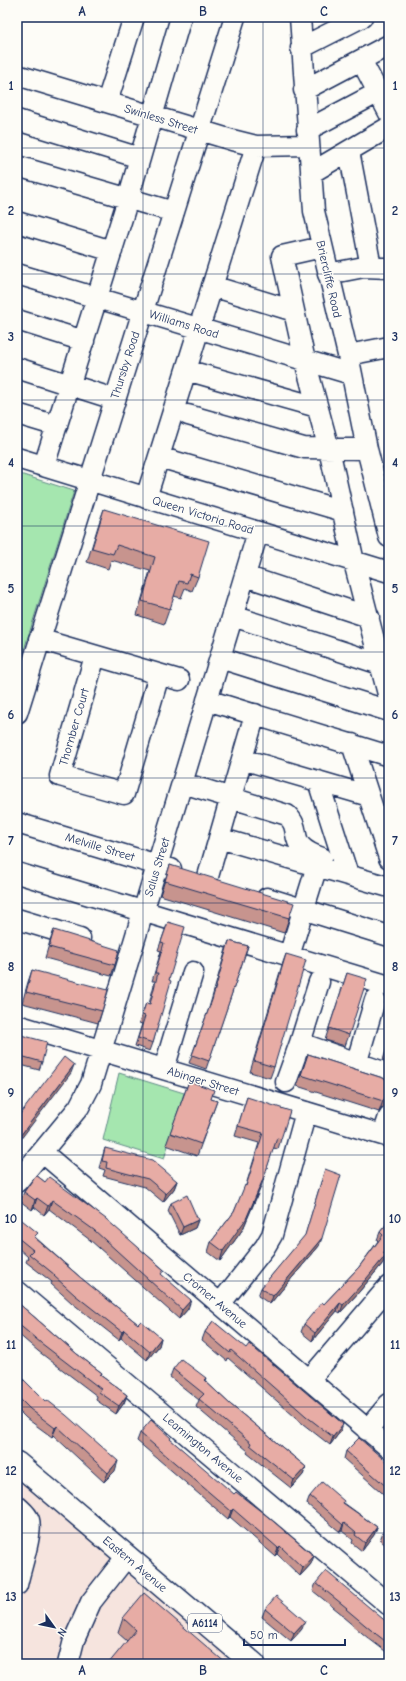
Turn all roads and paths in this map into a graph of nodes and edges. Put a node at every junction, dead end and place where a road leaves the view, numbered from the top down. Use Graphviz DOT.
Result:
graph roads {
  1 [pos="134,17"];
  2 [pos="181,17"];
  3 [pos="235,17"];
  4 [pos="300,17"];
  5 [pos="362,17"];
  6 [pos="389,46"];
  7 [pos="302,48"];
  8 [pos="361,60"];
  9 [pos="17,75"];
  10 [pos="304,90"];
  11 [pos="378,92"];
  12 [pos="107,102"];
  13 [pos="389,113"];
  14 [pos="152,116"];
  15 [pos="17,120"];
  16 [pos="389,127"];
  17 [pos="200,130"];
  18 [pos="308,138"];
  19 [pos="256,146"];
  20 [pos="349,151"];
  21 [pos="140,158"];
  22 [pos="17,166"];
  23 [pos="311,173"];
  24 [pos="128,199"];
  25 [pos="174,212"];
  26 [pos="17,222"];
  27 [pos="322,247"];
  28 [pos="112,251"];
  29 [pos="380,268"];
  30 [pos="17,274"];
  31 [pos="328,274"];
  32 [pos="212,286"];
  33 [pos="97,298"];
  34 [pos="294,310"];
  35 [pos="142,312"];
  36 [pos="17,320"];
  37 [pos="199,329"];
  38 [pos="84,341"];
  39 [pos="389,348"];
  40 [pos="305,361"];
  41 [pos="349,365"];
  42 [pos="17,368"];
  43 [pos="186,370"];
  44 [pos="70,385"];
  45 [pos="114,399"];
  46 [pos="318,407"];
  47 [pos="17,414"];
  48 [pos="188,414"];
  49 [pos="57,426"];
  50 [pos="329,449"];
  51 [pos="367,449"];
  52 [pos="159,456"];
  53 [pos="17,458"];
  54 [pos="44,466"];
  55 [pos="89,480"];
  56 [pos="146,498"];
  57 [pos="343,511"];
  58 [pos="258,532"];
  59 [pos="389,537"];
  60 [pos="354,562"];
  61 [pos="389,572"];
  62 [pos="245,576"];
  63 [pos="233,616"];
  64 [pos="369,617"];
  65 [pos="39,639"];
  66 [pos="96,656"];
  67 [pos="220,658"];
  68 [pos="385,662"];
  69 [pos="159,674"];
  70 [pos="179,680"];
  71 [pos="389,698"];
  72 [pos="208,700"];
  73 [pos="389,711"];
  74 [pos="17,713"];
  75 [pos="255,714"];
  76 [pos="352,744"];
  77 [pos="389,756"];
  78 [pos="242,760"];
  79 [pos="318,781"];
  80 [pos="183,783"];
  81 [pos="369,796"];
  82 [pos="231,797"];
  83 [pos="17,822"];
  84 [pos="219,838"];
  85 [pos="389,858"];
  86 [pos="319,862"];
  87 [pos="158,865"];
  88 [pos="17,873"];
  89 [pos="348,875"];
  90 [pos="389,887"];
  91 [pos="252,894"];
  92 [pos="304,910"];
  93 [pos="144,912"];
  94 [pos="17,920"];
  95 [pos="389,936"];
  96 [pos="116,949"];
  97 [pos="289,956"];
  98 [pos="193,972"];
  99 [pos="319,982"];
  100 [pos="389,986"];
  101 [pos="375,1000"];
  102 [pos="17,1025"];
  103 [pos="300,1043"];
  104 [pos="102,1051"];
  105 [pos="357,1061"];
  106 [pos="164,1069"];
  107 [pos="389,1074"];
  108 [pos="286,1082"];
  109 [pos="306,1112"];
  110 [pos="387,1130"];
  111 [pos="42,1152"];
  112 [pos="17,1182"];
  113 [pos="389,1286"];
  114 [pos="17,1291"];
  115 [pos="220,1304"];
  116 [pos="309,1380"];
  117 [pos="389,1404"];
  118 [pos="367,1430"];
  119 [pos="389,1448"];
  120 [pos="17,1463"];
  121 [pos="17,1506"];
  122 [pos="127,1556"];
  123 [pos="17,1585"];
  124 [pos="386,1596"];
  125 [pos="68,1664"];
  126 [pos="254,1664"];
  1 -- 12 [label="street"];
  2 -- 14 [label="street"];
  3 -- 17 [label="street, Thursby Road"];
  4 -- 7 [label="street, Briercliffe Road"];
  5 -- 7 [label="street"];
  6 -- 8 [label="street"];
  7 -- 10 [label="street, Briercliffe Road"];
  8 -- 10 [label="street"];
  8 -- 11 [label="street"];
  9 -- 12 [label="street, Swinless Street"];
  10 -- 18 [label="street, Briercliffe Road"];
  11 -- 13 [label="street"];
  11 -- 18 [label="street"];
  12 -- 14 [label="street, Swinless Street"];
  14 -- 17 [label="street, Swinless Street"];
  14 -- 21 [label="street"];
  15 -- 21 [label="street"];
  16 -- 20 [label="street"];
  17 -- 19 [label="street, Swinless Street"];
  17 -- 25 [label="street, Thursby Road"];
  18 -- 19 [label="street, Swinless Street"];
  18 -- 23 [label="street, Briercliffe Road"];
  19 -- 32 [label="street"];
  20 -- 23 [label="street"];
  20 -- 29 [label="street"];
  21 -- 24 [label="street"];
  22 -- 24 [label="street"];
  23 -- 27 [label="street, Briercliffe Road"];
  24 -- 25 [label="street"];
  24 -- 28 [label="street"];
  25 -- 35 [label="street, Thursby Road"];
  26 -- 28 [label="street"];
  27 -- 31 [label="street, Briercliffe Road"];
  27 -- 34 [label="street"];
  28 -- 33 [label="street"];
  29 -- 31 [label="street"];
  30 -- 33 [label="street, Williams Road"];
  31 -- 41 [label="street, Briercliffe Road"];
  32 -- 34 [label="street"];
  32 -- 37 [label="street"];
  33 -- 35 [label="street, Williams Road"];
  33 -- 38 [label="street"];
  34 -- 40 [label="street"];
  35 -- 37 [label="street, Williams Road"];
  35 -- 45 [label="street, Thursby Road"];
  36 -- 38 [label="street"];
  37 -- 40 [label="street, Williams Road"];
  37 -- 43 [label="street"];
  38 -- 44 [label="street"];
  39 -- 41 [label="street"];
  40 -- 41 [label="street, Williams Road"];
  40 -- 46 [label="street"];
  41 -- 51 [label="street, Briercliffe Road"];
  42 -- 44 [label="street"];
  43 -- 46 [label="street"];
  43 -- 52 [label="street"];
  44 -- 45 [label="street"];
  44 -- 49 [label="street"];
  45 -- 55 [label="street, Thursby Road"];
  46 -- 50 [label="street"];
  47 -- 49 [label="street"];
  48 -- 50 [label="street"];
  49 -- 54 [label="street"];
  50 -- 51 [label="street"];
  50 -- 57 [label="street"];
  51 -- 59 [label="street, Briercliffe Road"];
  52 -- 56 [label="street"];
  52 -- 57 [label="street"];
  53 -- 54 [label="street, Queen Victoria Road"];
  54 -- 55 [label="street, Queen Victoria Road"];
  55 -- 56 [label="street, Queen Victoria Road"];
  55 -- 65 [label="street, Thursby Road"];
  56 -- 58 [label="street, Queen Victoria Road"];
  57 -- 60 [label="street"];
  58 -- 60 [label="street, Queen Victoria Road"];
  58 -- 62 [label="street, Salus Street"];
  60 -- 61 [label="street, Queen Victoria Road"];
  60 -- 64 [label="street"];
  62 -- 63 [label="street, Salus Street"];
  62 -- 64 [label="street"];
  63 -- 67 [label="street, Salus Street"];
  63 -- 68 [label="street"];
  64 -- 68 [label="street"];
  65 -- 66 [label="street"];
  65 -- 74 [label="street, Thursby Road"];
  66 -- 69 [label="street"];
  66 -- 69 [label="street, Thornber Court"];
  67 -- 72 [label="street, Salus Street"];
  67 -- 73 [label="street"];
  68 -- 71 [label="street"];
  69 -- 70 [label="street"];
  72 -- 75 [label="street"];
  72 -- 80 [label="street, Salus Street"];
  75 -- 76 [label="street"];
  75 -- 78 [label="street"];
  76 -- 77 [label="street"];
  76 -- 81 [label="street"];
  78 -- 79 [label="street"];
  78 -- 82 [label="street"];
  79 -- 81 [label="street"];
  79 -- 89 [label="street"];
  80 -- 82 [label="street"];
  80 -- 87 [label="street, Salus Street"];
  81 -- 85 [label="street"];
  82 -- 84 [label="street"];
  82 -- 86 [label="street"];
  83 -- 87 [label="street, Melville Street"];
  84 -- 86 [label="street"];
  84 -- 87 [label="street, Melville Street"];
  86 -- 89 [label="street"];
  86 -- 92 [label="street"];
  87 -- 93 [label="street, Salus Street"];
  88 -- 93 [label="street"];
  89 -- 90 [label="street"];
  91 -- 92 [label="street"];
  92 -- 95 [label="street"];
  92 -- 97 [label="street"];
  93 -- 96 [label="street, Salus Street"];
  93 -- 97 [label="street"];
  94 -- 96 [label="street"];
  96 -- 104 [label="street, Salus Street"];
  97 -- 100 [label="street"];
  98 -- 106 [label="street"];
  99 -- 103 [label="street"];
  101 -- 105 [label="street"];
  102 -- 104 [label="street, Abinger Street"];
  103 -- 105 [label="street"];
  103 -- 108 [label="street"];
  104 -- 106 [label="street, Abinger Street"];
  104 -- 111 [label="street, Salus Street"];
  105 -- 107 [label="street"];
  106 -- 109 [label="street, Abinger Street"];
  109 -- 110 [label="street, Abinger Street"];
  109 -- 115 [label="street"];
  111 -- 112 [label="street, Salus Street"];
  111 -- 115 [label="street, Cromer Avenue"];
  113 -- 116 [label="street"];
  114 -- 124 [label="street, Leamington Avenue"];
  115 -- 116 [label="street, Cromer Avenue"];
  116 -- 118 [label="street, Cromer Avenue"];
  117 -- 118 [label="street"];
  118 -- 119 [label="street, Cromer Avenue"];
  120 -- 122 [label="highway, Eastern Avenue / A6114"];
  121 -- 123 [label="street"];
  122 -- 125 [label="street"];
  122 -- 126 [label="highway, Eastern Avenue / A6114"];
}
